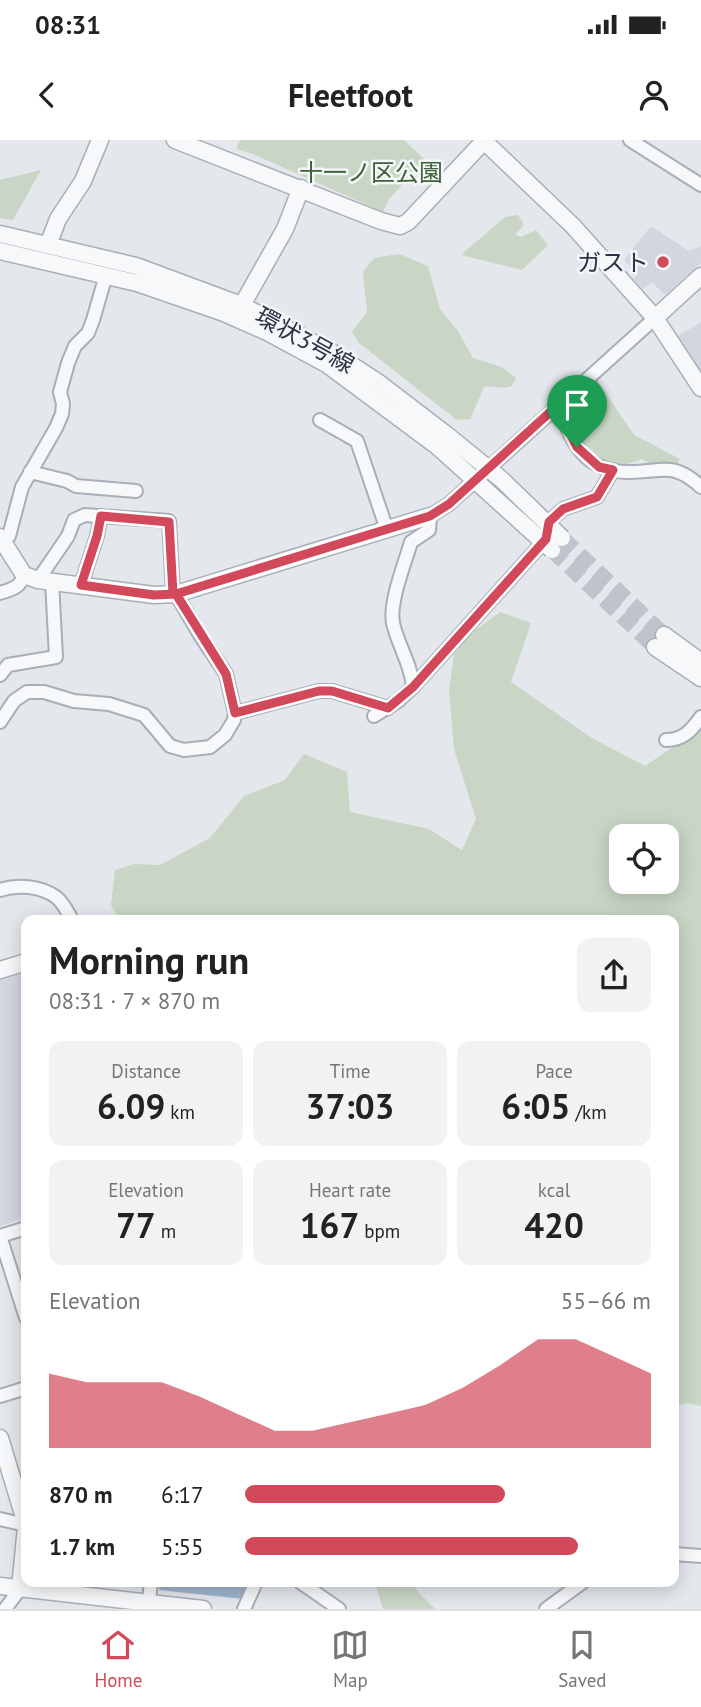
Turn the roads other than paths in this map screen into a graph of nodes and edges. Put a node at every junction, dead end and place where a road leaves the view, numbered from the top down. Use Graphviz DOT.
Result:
graph roads {
  1 [pos="100,140"];
  2 [pos="175,140"];
  3 [pos="484,140"];
  4 [pos="629,140"];
  5 [pos="211,146"];
  6 [pos="701,185"];
  7 [pos="301,188"];
  8 [pos="0,234"];
  9 [pos="48,245"];
  10 [pos="21,247"];
  11 [pos="0,250"];
  12 [pos="106,275"];
  13 [pos="701,276"];
  14 [pos="238,312"];
  15 [pos="655,318"];
  16 [pos="701,388"];
  17 [pos="559,404"];
  18 [pos="320,420"];
  19 [pos="613,470"];
  20 [pos="30,472"];
  21 [pos="701,487"];
  22 [pos="136,491"];
  23 [pos="101,516"];
  24 [pos="430,516"];
  25 [pos="387,530"];
  26 [pos="1,539"];
  27 [pos="557,544"];
  28 [pos="38,579"];
  29 [pos="81,585"];
  30 [pos="0,593"];
  31 [pos="175,594"];
  32 [pos="701,662"];
  33 [pos="0,675"];
  34 [pos="701,678"];
  35 [pos="413,687"];
  36 [pos="388,708"];
  37 [pos="235,713"];
  38 [pos="374,716"];
  39 [pos="701,717"];
  40 [pos="0,722"];
  41 [pos="666,740"];
  42 [pos="0,890"];
  43 [pos="69,915"];
  44 [pos="21,964"];
  45 [pos="0,970"];
  46 [pos="21,1229"];
  47 [pos="0,1236"];
  48 [pos="21,1302"];
  49 [pos="21,1390"];
  50 [pos="0,1396"];
  51 [pos="0,1438"];
  52 [pos="21,1508"];
  53 [pos="0,1519"];
  54 [pos="21,1524"];
  55 [pos="679,1554"];
  56 [pos="701,1556"];
  57 [pos="21,1578"];
  58 [pos="0,1586"];
  59 [pos="150,1587"];
  60 [pos="254,1587"];
  61 [pos="307,1587"];
  62 [pos="576,1587"];
  63 [pos="20,1589"];
  64 [pos="148,1605"];
  65 [pos="336,1608"];
  66 [pos="5,1609"];
  67 [pos="203,1609"];
  68 [pos="244,1609"];
  69 [pos="546,1609"];
  1 -- 9 [label="street"];
  2 -- 5 [label="street"];
  3 -- 7 [label="street"];
  3 -- 15 [label="street"];
  4 -- 6 [label="street"];
  5 -- 7 [label="street"];
  7 -- 14 [label="street"];
  8 -- 10 [label="street, 環状3号線"];
  9 -- 10 [label="street, 環状3号線"];
  9 -- 14 [label="street, 環状3号線"];
  10 -- 11 [label="street, 環状3号線"];
  10 -- 12 [label="street, 環状3号線"];
  12 -- 14 [label="street, 環状3号線"];
  12 -- 20 [label="street"];
  13 -- 15 [label="street"];
  14 -- 27 [label="street, 環状3号線, bridge"];
  15 -- 16 [label="street"];
  15 -- 17 [label="street"];
  17 -- 19 [label="street"];
  17 -- 24 [label="street"];
  18 -- 25 [label="street"];
  19 -- 21 [label="street"];
  19 -- 35 [label="street"];
  20 -- 22 [label="street"];
  20 -- 26 [label="street"];
  23 -- 28 [label="street"];
  23 -- 29 [label="street"];
  23 -- 31 [label="street"];
  24 -- 25 [label="street"];
  24 -- 35 [label="street"];
  25 -- 31 [label="street"];
  26 -- 28 [label="street"];
  28 -- 29 [label="street"];
  28 -- 30 [label="street"];
  28 -- 33 [label="street"];
  29 -- 31 [label="street"];
  31 -- 37 [label="street"];
  32 -- 34 [label="street"];
  35 -- 36 [label="street"];
  36 -- 37 [label="street"];
  36 -- 38 [label="street"];
  37 -- 40 [label="street"];
  39 -- 41 [label="street"];
  42 -- 43 [label="street"];
  44 -- 45 [label="street"];
  46 -- 47 [label="street"];
  47 -- 48 [label="street"];
  49 -- 50 [label="street"];
  51 -- 52 [label="street"];
  53 -- 54 [label="street"];
  55 -- 56 [label="street"];
  57 -- 63 [label="street"];
  58 -- 63 [label="street"];
  59 -- 64 [label="street"];
  60 -- 68 [label="street"];
  61 -- 65 [label="street"];
  62 -- 69 [label="street"];
  63 -- 64 [label="street"];
  63 -- 66 [label="street"];
  64 -- 67 [label="street"];
}
